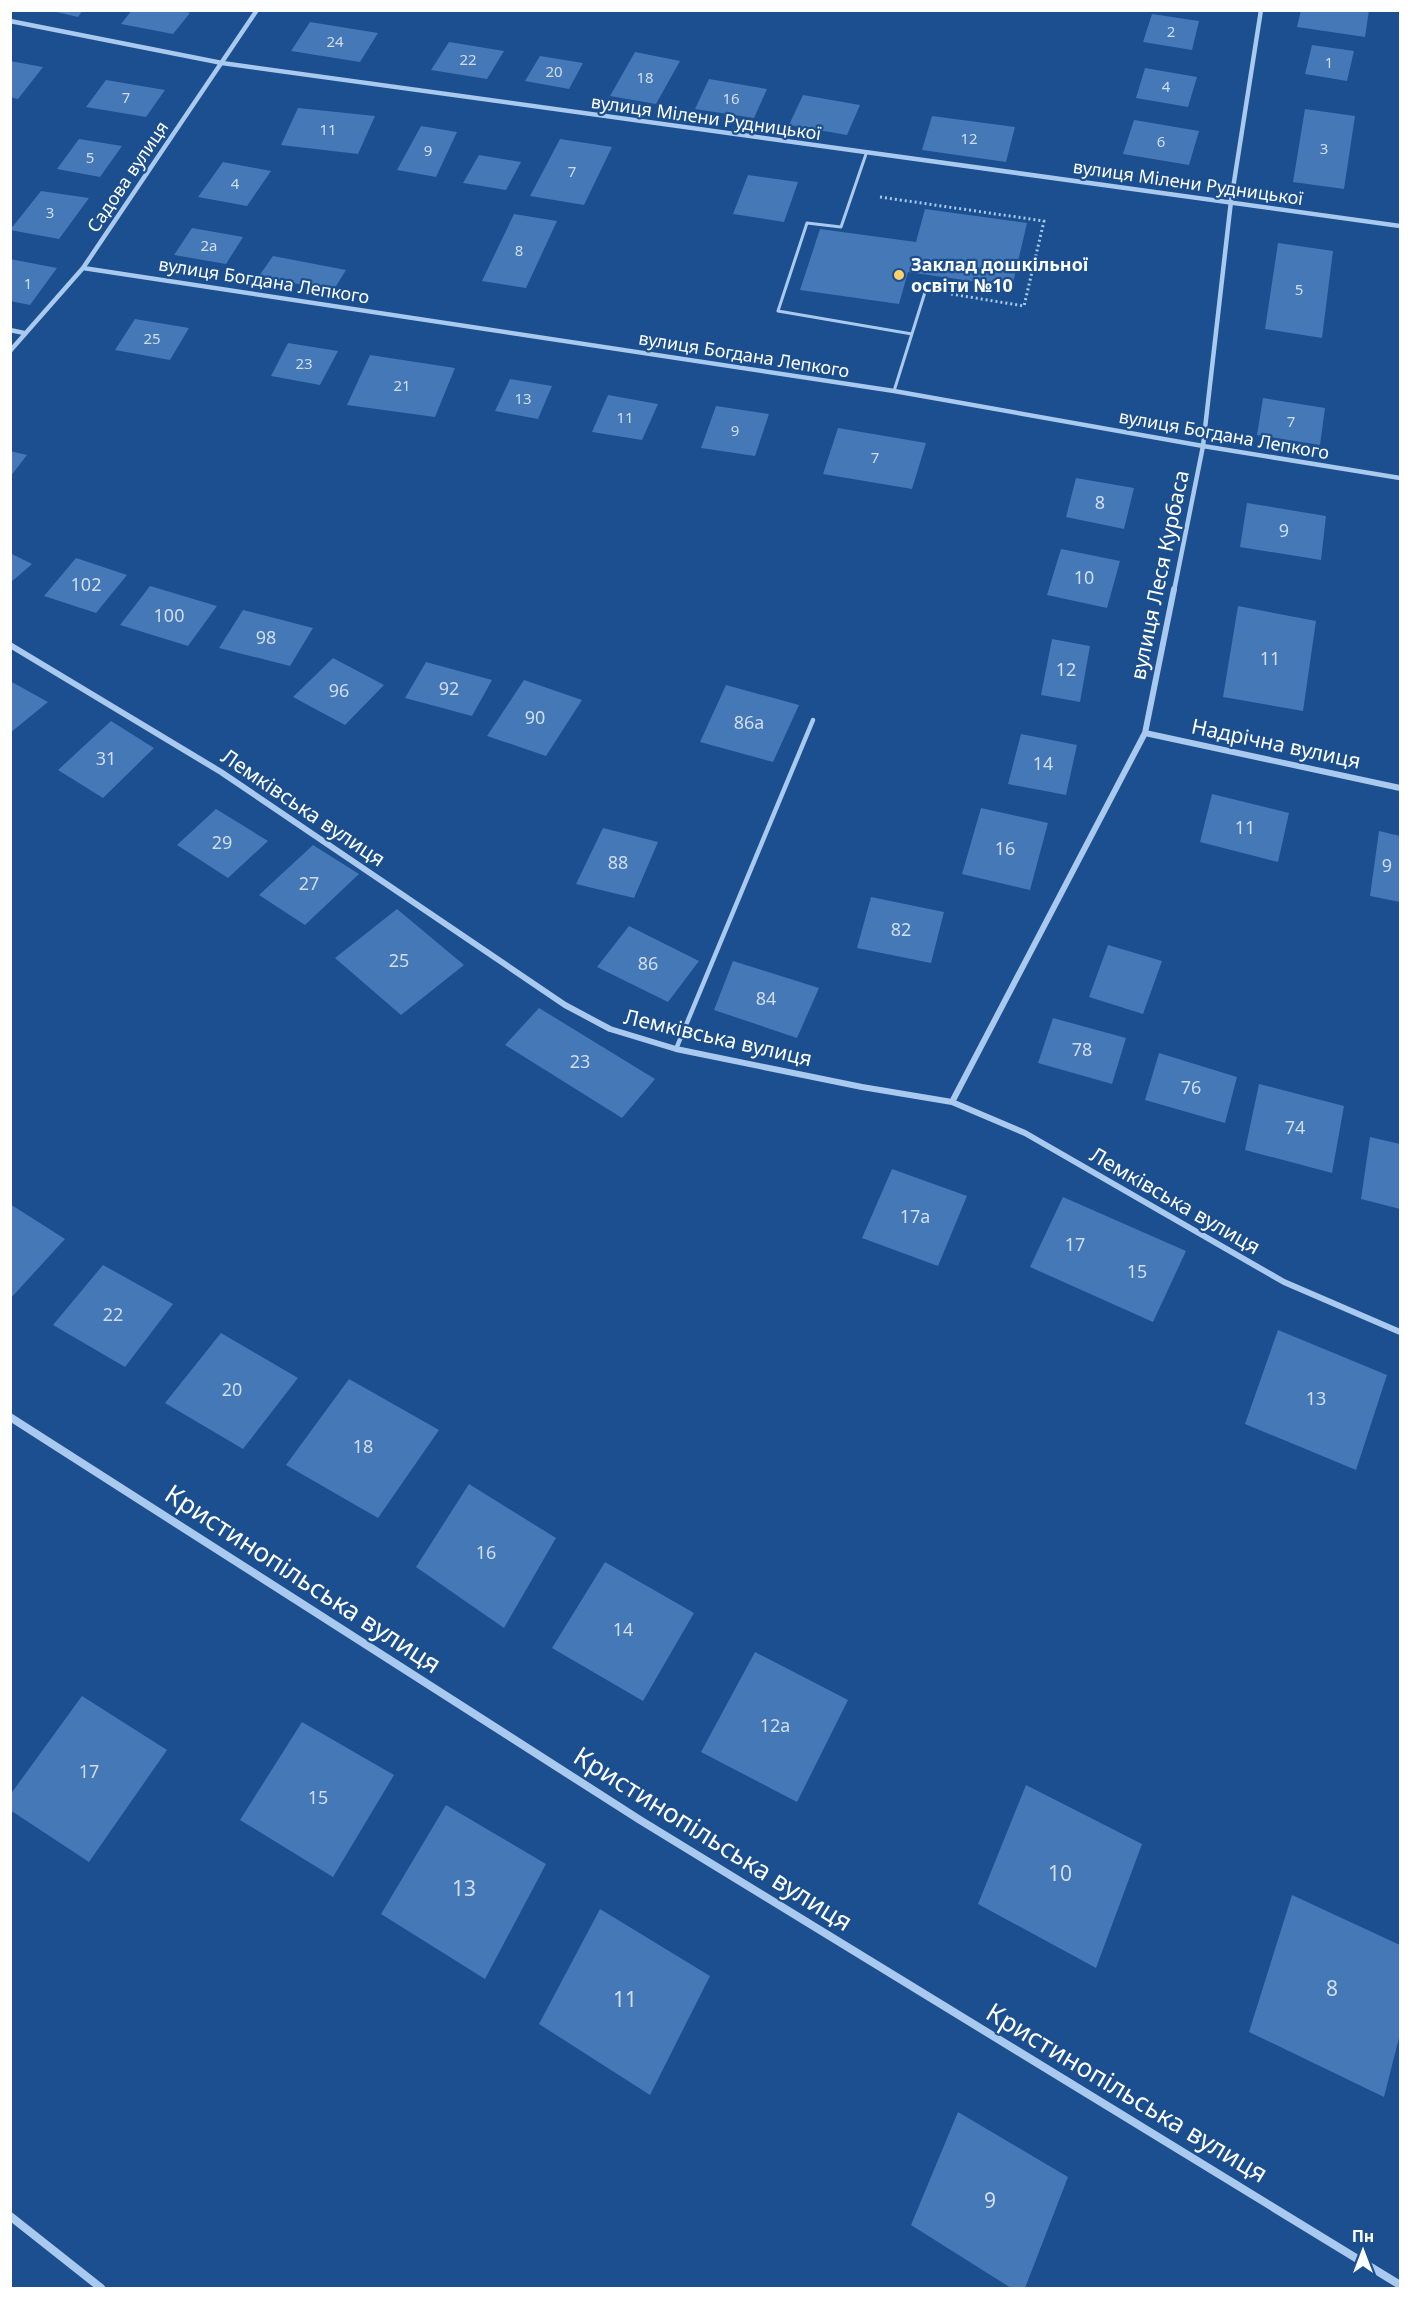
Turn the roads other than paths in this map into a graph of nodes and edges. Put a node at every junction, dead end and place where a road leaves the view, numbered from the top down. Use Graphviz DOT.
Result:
graph roads {
  1 [pos="257,10"];
  2 [pos="1261,10"];
  3 [pos="10,21"];
  4 [pos="222,63"];
  5 [pos="866,154"];
  6 [pos="1231,201"];
  7 [pos="1401,226"];
  8 [pos="83,268"];
  9 [pos="926,289"];
  10 [pos="10,330"];
  11 [pos="24,333"];
  12 [pos="912,334"];
  13 [pos="10,351"];
  14 [pos="894,391"];
  15 [pos="1203,446"];
  16 [pos="1401,478"];
  17 [pos="10,645"];
  18 [pos="813,720"];
  19 [pos="1145,733"];
  20 [pos="1401,788"];
  21 [pos="676,1049"];
  22 [pos="952,1102"];
  23 [pos="1401,1332"];
  24 [pos="10,1417"];
  25 [pos="10,2216"];
  26 [pos="1401,2285"];
  27 [pos="101,2289"];
  1 -- 4 [label="street, Садова вулиця"];
  2 -- 6 [label="street, вулиця Леся Курбаса"];
  3 -- 4 [label="street, вулиця Мілени Рудницької"];
  4 -- 5 [label="street, вулиця Мілени Рудницької"];
  4 -- 8 [label="street, Садова вулиця"];
  5 -- 6 [label="street, вулиця Мілени Рудницької"];
  5 -- 12 [label="lane"];
  6 -- 7 [label="street, вулиця Мілени Рудницької"];
  6 -- 15 [label="street, вулиця Леся Курбаса"];
  8 -- 11 [label="street, Садова вулиця"];
  8 -- 14 [label="street, вулиця Богдана Лепкого"];
  9 -- 12 [label="lane"];
  10 -- 11 [label="street"];
  11 -- 13 [label="street, Садова вулиця"];
  12 -- 14 [label="lane"];
  14 -- 15 [label="street, вулиця Богдана Лепкого"];
  15 -- 16 [label="street, вулиця Богдана Лепкого"];
  15 -- 19 [label="street, вулиця Леся Курбаса"];
  17 -- 21 [label="street, Лемківська вулиця"];
  18 -- 21 [label="lane"];
  19 -- 20 [label="street, Надрічна вулиця"];
  19 -- 22 [label="street, вулиця Леся Курбаса"];
  21 -- 22 [label="street, Лемківська вулиця"];
  22 -- 23 [label="street, Лемківська вулиця"];
  24 -- 26 [label="street, Кристинопільська вулиця"];
  25 -- 27 [label="street"];
}
